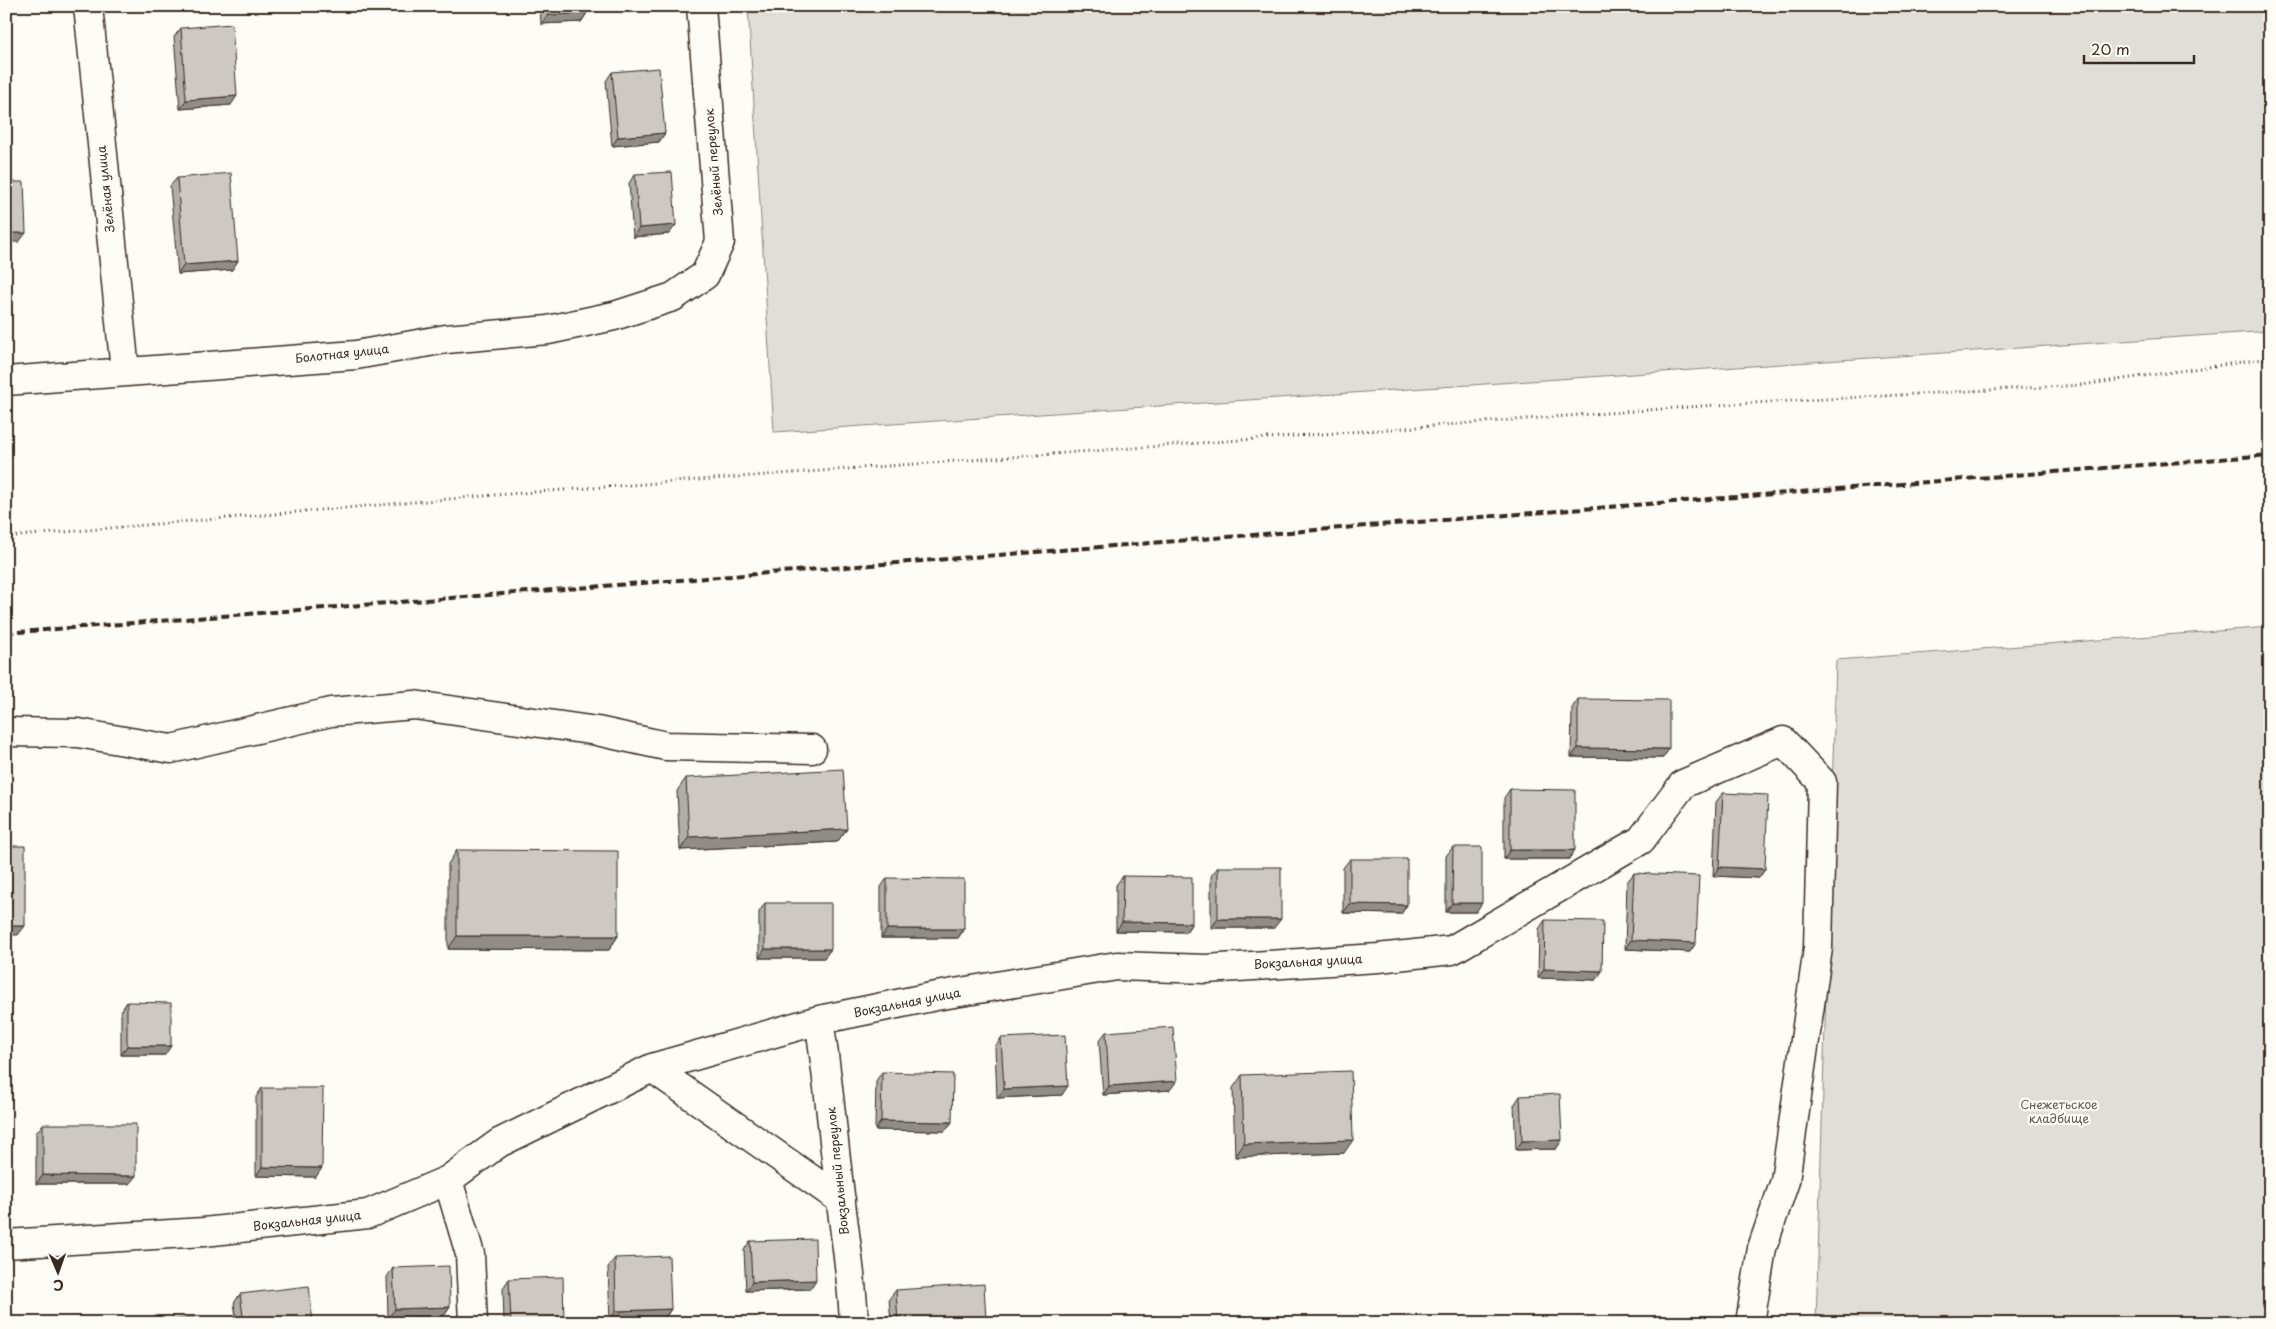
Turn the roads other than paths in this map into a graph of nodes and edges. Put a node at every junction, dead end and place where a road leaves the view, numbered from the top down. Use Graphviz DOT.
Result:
graph roads {
  1 [pos="88,6"];
  2 [pos="701,6"];
  3 [pos="673,297"];
  4 [pos="124,371"];
  5 [pos="6,381"];
  6 [pos="6,732"];
  7 [pos="812,749"];
  8 [pos="819,1020"];
  9 [pos="652,1068"];
  10 [pos="448,1180"];
  11 [pos="841,1200"];
  12 [pos="6,1244"];
  13 [pos="473,1323"];
  14 [pos="854,1323"];
  15 [pos="1750,1323"];
  1 -- 4 [label="street, Зелёная улица"];
  2 -- 3 [label="street, Зелёный переулок"];
  3 -- 4 [label="street, Болотная улица"];
  4 -- 5 [label="street, Болотная улица"];
  6 -- 7 [label="street"];
  8 -- 9 [label="street, Вокзальная улица"];
  8 -- 11 [label="street, Вокзальный переулок"];
  8 -- 15 [label="street, Вокзальная улица"];
  9 -- 10 [label="street, Вокзальная улица"];
  9 -- 11 [label="street"];
  10 -- 12 [label="street, Вокзальная улица"];
  10 -- 13 [label="street"];
  11 -- 14 [label="street, Вокзальный переулок"];
}
